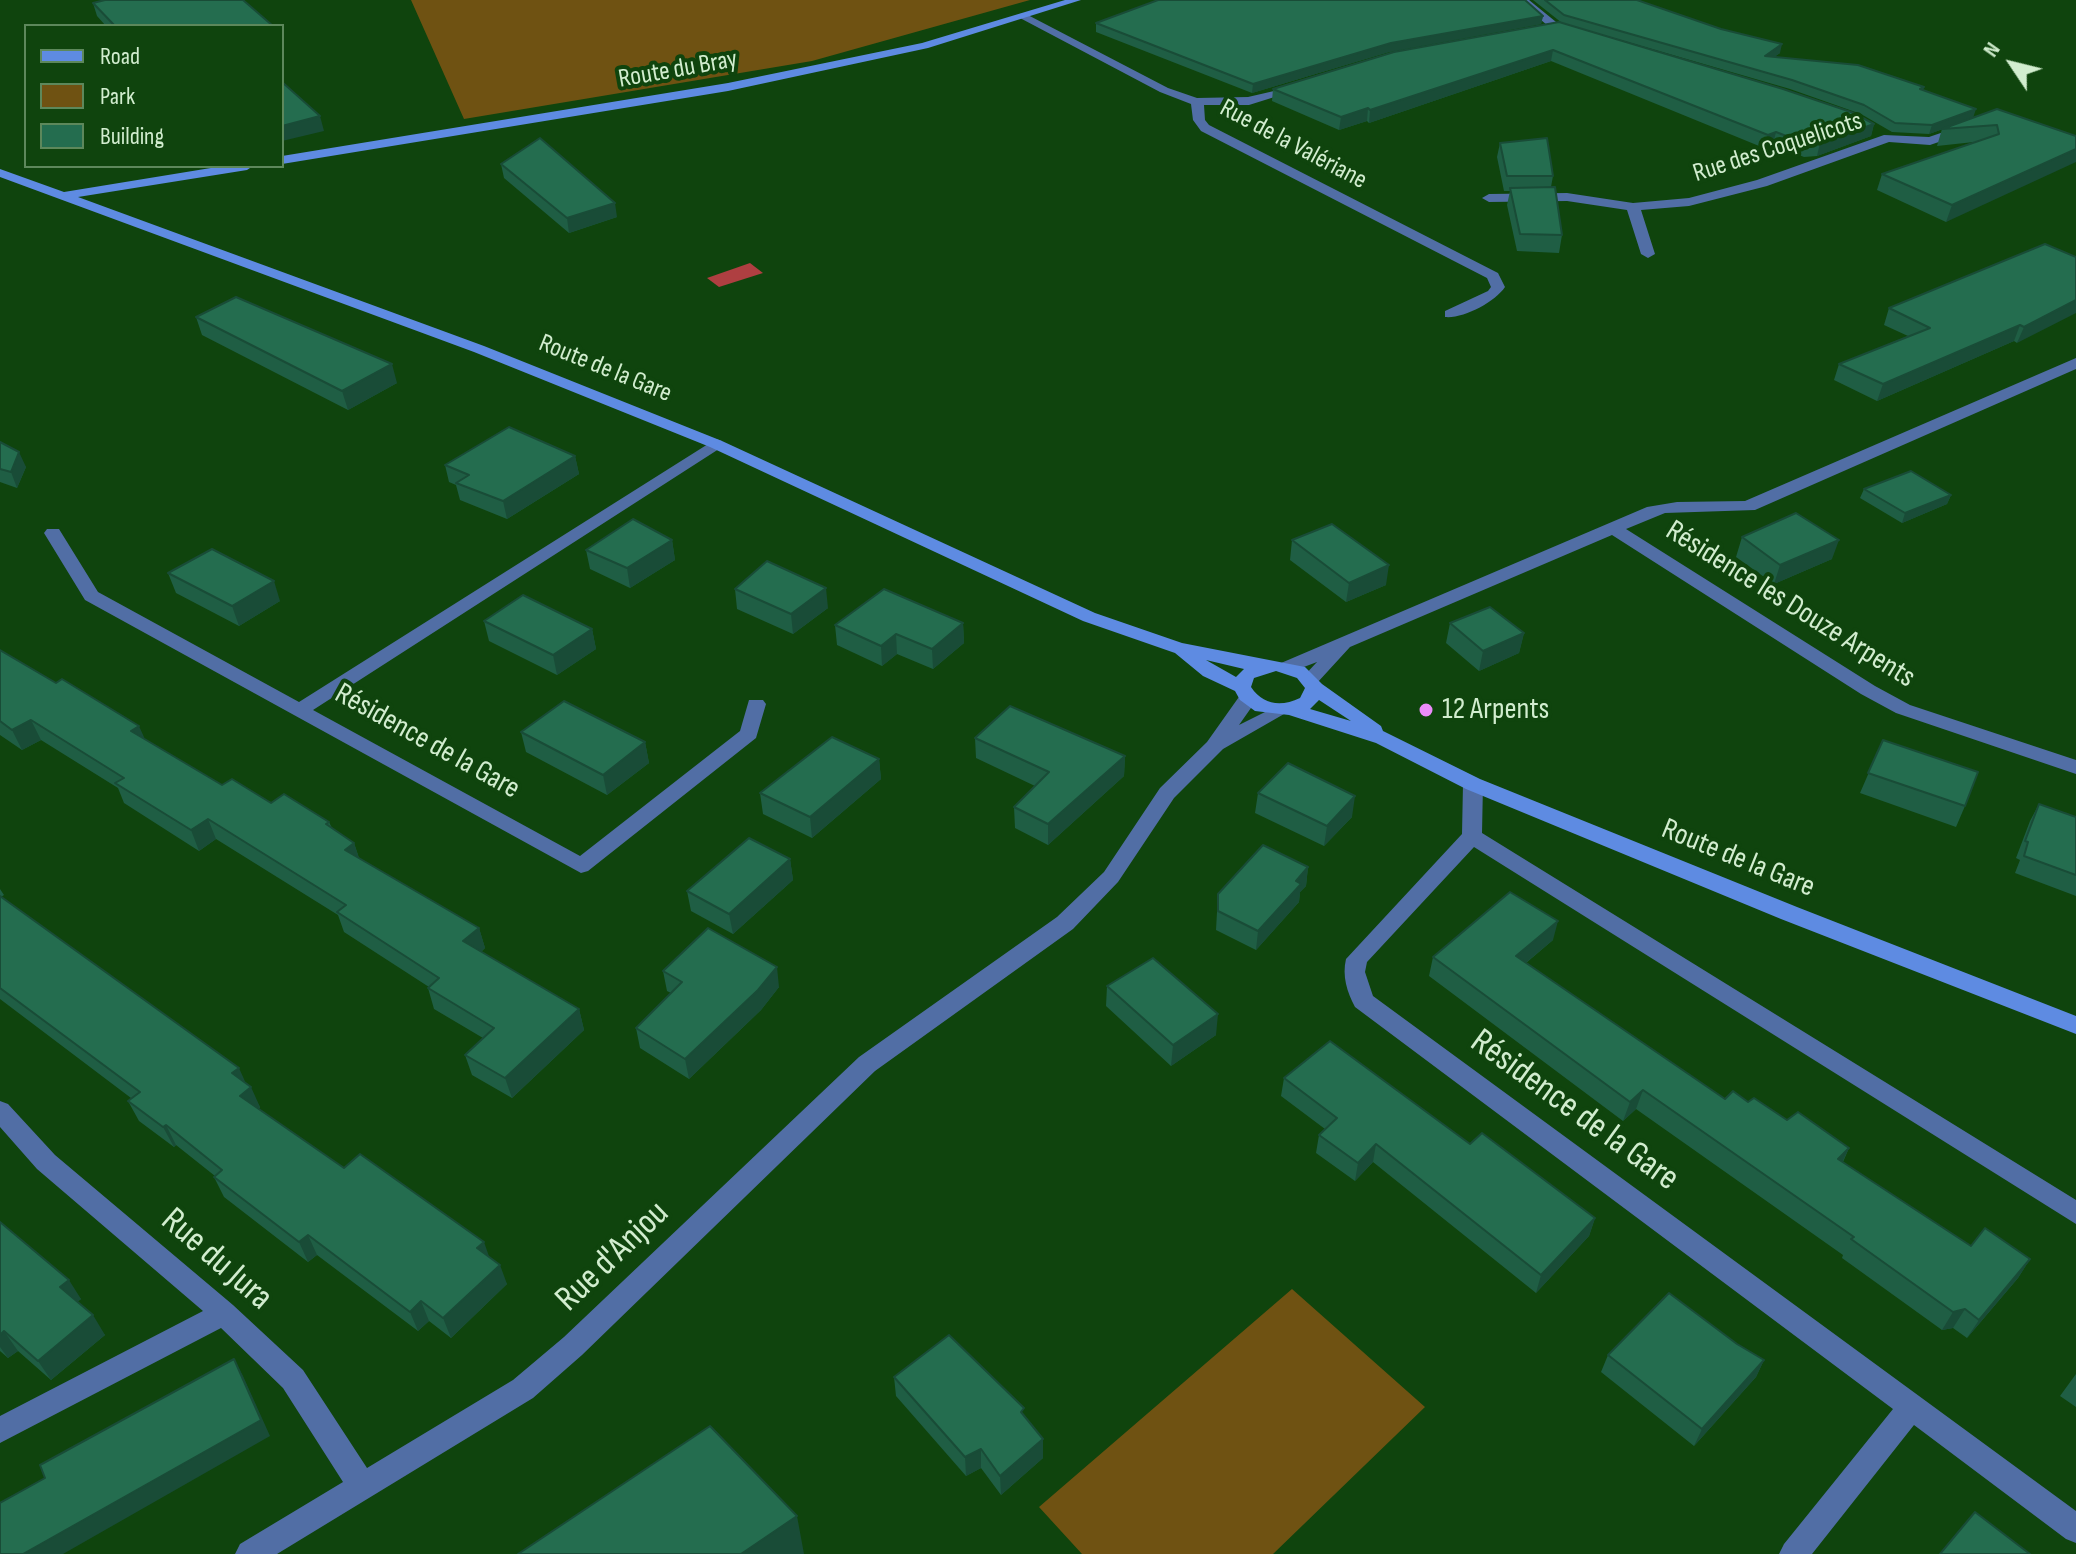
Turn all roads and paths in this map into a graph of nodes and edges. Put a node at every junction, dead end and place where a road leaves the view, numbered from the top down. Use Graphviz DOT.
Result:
graph roads {
  1 [pos="1076,0"];
  2 [pos="1522,0"];
  3 [pos="1024,16"];
  4 [pos="1557,28"];
  5 [pos="1542,31"];
  6 [pos="1587,38"];
  7 [pos="1305,84"];
  8 [pos="1196,102"];
  9 [pos="1984,122"];
  10 [pos="1866,126"];
  11 [pos="1888,138"];
  12 [pos="284,160"];
  13 [pos="235,168"];
  14 [pos="0,173"];
  15 [pos="63,196"];
  16 [pos="1489,198"];
  17 [pos="1633,207"];
  18 [pos="1648,254"];
  19 [pos="1450,314"];
  20 [pos="2076,363"];
  21 [pos="716,444"];
  22 [pos="1615,529"];
  23 [pos="53,533"];
  24 [pos="1347,642"];
  25 [pos="1177,648"];
  26 [pos="1263,667"];
  27 [pos="1288,667"];
  28 [pos="1312,684"];
  29 [pos="1245,692"];
  30 [pos="756,704"];
  31 [pos="1286,710"];
  32 [pos="299,711"];
  33 [pos="1383,738"];
  34 [pos="1214,747"];
  35 [pos="2076,767"];
  36 [pos="1473,784"];
  37 [pos="1472,836"];
  38 [pos="2076,1025"];
  39 [pos="0,1111"];
  40 [pos="2076,1213"];
  41 [pos="224,1313"];
  42 [pos="1912,1407"];
  43 [pos="0,1430"];
  44 [pos="361,1484"];
  45 [pos="2076,1529"];
  46 [pos="250,1554"];
  47 [pos="1794,1554"];
  1 -- 3 [label="street, Route du Bray"];
  2 -- 4 [label="street"];
  3 -- 8 [label="street, Rue de la Valériane"];
  3 -- 12 [label="street, Route du Bray"];
  4 -- 5 [label="street"];
  4 -- 6 [label="street"];
  7 -- 8 [label="street"];
  8 -- 19 [label="street, Rue de la Valériane"];
  9 -- 11 [label="street, Rue des Coquelicots"];
  10 -- 11 [label="street"];
  11 -- 17 [label="street, Rue des Coquelicots"];
  13 -- 15 [label="street"];
  14 -- 15 [label="street, Route de la Gare"];
  15 -- 21 [label="street, Route de la Gare"];
  16 -- 17 [label="street, Rue des Coquelicots"];
  17 -- 18 [label="street"];
  20 -- 22 [label="street, Résidence les Douze Arpents"];
  21 -- 25 [label="street, Route de la Gare"];
  21 -- 32 [label="street"];
  22 -- 24 [label="street, Résidence les Douze Arpents"];
  22 -- 35 [label="street, Résidence les Douze Arpents"];
  23 -- 32 [label="street, Résidence de la Gare"];
  24 -- 27 [label="street, Résidence les Douze Arpents"];
  24 -- 28 [label="street"];
  25 -- 26 [label="street, Route de la Gare"];
  25 -- 29 [label="street, Route de la Gare"];
  26 -- 27 [label="street"];
  26 -- 29 [label="street"];
  27 -- 28 [label="street"];
  28 -- 31 [label="street"];
  28 -- 33 [label="street, Route de la Gare"];
  29 -- 31 [label="street"];
  29 -- 34 [label="street"];
  30 -- 32 [label="street, Résidence de la Gare"];
  31 -- 33 [label="street, Route de la Gare"];
  31 -- 34 [label="street"];
  33 -- 36 [label="street, Route de la Gare"];
  34 -- 44 [label="street, Rue d'Anjou"];
  36 -- 37 [label="street"];
  36 -- 38 [label="street, Route de la Gare"];
  37 -- 40 [label="street"];
  37 -- 42 [label="street, Résidence de la Gare"];
  39 -- 41 [label="street, Rue du Jura"];
  41 -- 43 [label="street"];
  41 -- 44 [label="street, Rue du Jura"];
  42 -- 45 [label="street, Résidence de la Gare"];
  42 -- 47 [label="street"];
  44 -- 46 [label="street, Rue d'Anjou"];
}
